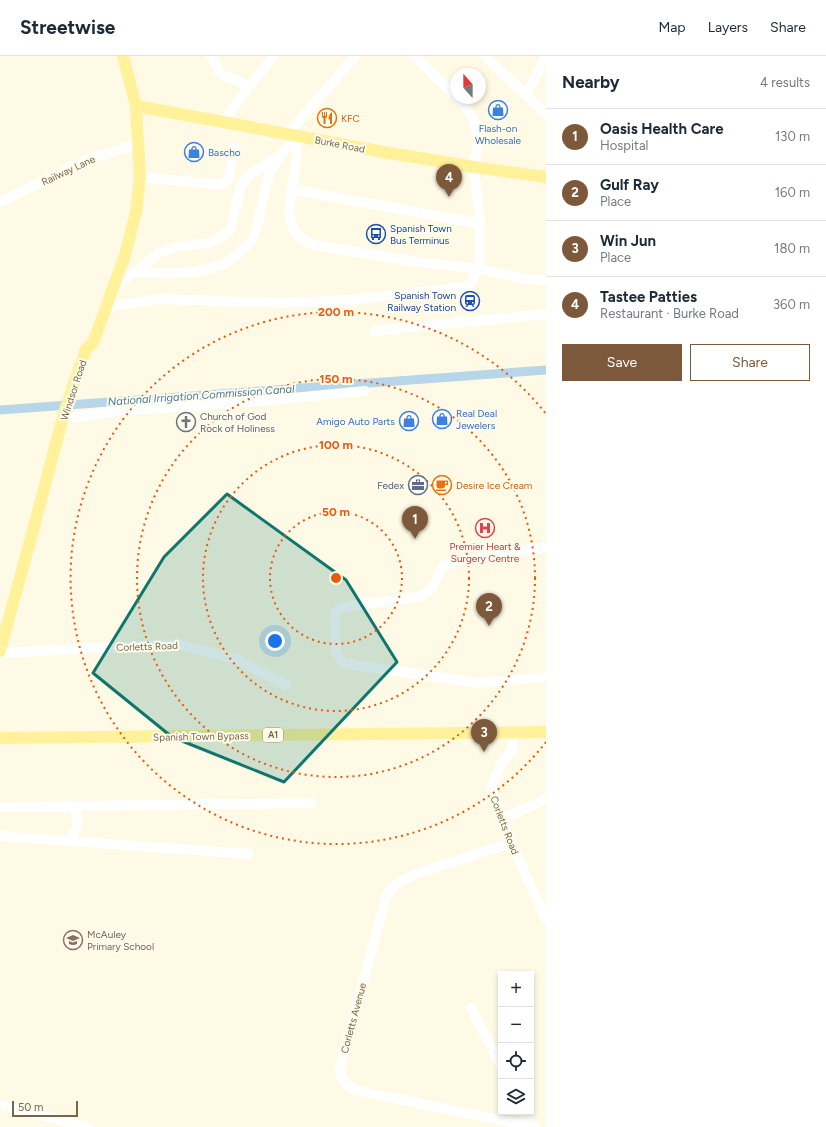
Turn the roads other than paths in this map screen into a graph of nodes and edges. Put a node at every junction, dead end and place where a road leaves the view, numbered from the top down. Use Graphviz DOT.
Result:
graph roads {
  1 [pos="123,56"];
  2 [pos="212,56"];
  3 [pos="274,56"];
  4 [pos="355,56"];
  5 [pos="414,56"];
  6 [pos="485,56"];
  7 [pos="546,56"];
  8 [pos="249,86"];
  9 [pos="450,90"];
  10 [pos="526,96"];
  11 [pos="463,104"];
  12 [pos="136,106"];
  13 [pos="546,114"];
  14 [pos="223,122"];
  15 [pos="293,135"];
  16 [pos="138,144"];
  17 [pos="234,148"];
  18 [pos="279,157"];
  19 [pos="474,168"];
  20 [pos="546,176"];
  21 [pos="140,177"];
  22 [pos="291,189"];
  23 [pos="0,202"];
  24 [pos="480,224"];
  25 [pos="478,269"];
  26 [pos="136,272"];
  27 [pos="546,280"];
  28 [pos="112,289"];
  29 [pos="105,307"];
  30 [pos="546,314"];
  31 [pos="374,331"];
  32 [pos="365,392"];
  33 [pos="63,416"];
  34 [pos="546,547"];
  35 [pos="0,652"];
  36 [pos="546,677"];
  37 [pos="286,684"];
  38 [pos="512,732"];
  39 [pos="546,732"];
  40 [pos="0,738"];
  41 [pos="546,799"];
  42 [pos="312,803"];
  43 [pos="73,806"];
  44 [pos="0,807"];
  45 [pos="502,820"];
  46 [pos="0,836"];
  47 [pos="69,841"];
  48 [pos="511,843"];
  49 [pos="249,854"];
  50 [pos="546,919"];
  51 [pos="471,1008"];
  52 [pos="498,1060"];
  53 [pos="0,1106"];
  54 [pos="526,1115"];
  55 [pos="88,1127"];
  56 [pos="533,1127"];
  1 -- 12 [label="main road, Windsor Road"];
  2 -- 8 [label="street"];
  3 -- 8 [label="street"];
  4 -- 15 [label="street"];
  5 -- 9 [label="street"];
  6 -- 10 [label="street"];
  7 -- 10 [label="street"];
  8 -- 14 [label="street"];
  10 -- 13 [label="street"];
  11 -- 19 [label="street"];
  12 -- 14 [label="main road, Burke Road"];
  12 -- 16 [label="main road, Windsor Road"];
  14 -- 15 [label="main road, Burke Road"];
  15 -- 18 [label="street"];
  15 -- 19 [label="main road, Burke Road"];
  15 -- 22 [label="street"];
  16 -- 21 [label="main road, Windsor Road"];
  16 -- 23 [label="street, Railway Lane"];
  17 -- 21 [label="street"];
  18 -- 26 [label="street"];
  18 -- 26 [label="street"];
  19 -- 20 [label="main road, Burke Road"];
  19 -- 24 [label="street"];
  21 -- 28 [label="main road, Windsor Road"];
  22 -- 24 [label="street"];
  22 -- 25 [label="street"];
  24 -- 25 [label="street"];
  25 -- 27 [label="street"];
  25 -- 29 [label="street"];
  26 -- 28 [label="street"];
  28 -- 29 [label="main road, Windsor Road"];
  29 -- 33 [label="main road, Windsor Road"];
  30 -- 31 [label="street"];
  32 -- 33 [label="street"];
  33 -- 35 [label="main road, Windsor Road"];
  34 -- 36 [label="street"];
  35 -- 37 [label="street, Corletts Road"];
  38 -- 39 [label="main road, Spanish Town Bypass / A1"];
  38 -- 40 [label="main road, Spanish Town Bypass / A1"];
  38 -- 45 [label="street, Corletts Road"];
  41 -- 45 [label="street"];
  42 -- 43 [label="street"];
  43 -- 44 [label="street"];
  43 -- 47 [label="street"];
  45 -- 48 [label="street, Corletts Road"];
  46 -- 47 [label="street"];
  47 -- 49 [label="street"];
  48 -- 50 [label="street, Corletts Road"];
  48 -- 56 [label="street, Corletts Avenue"];
  51 -- 52 [label="street"];
  53 -- 55 [label="street"];
  54 -- 56 [label="street"];
}
